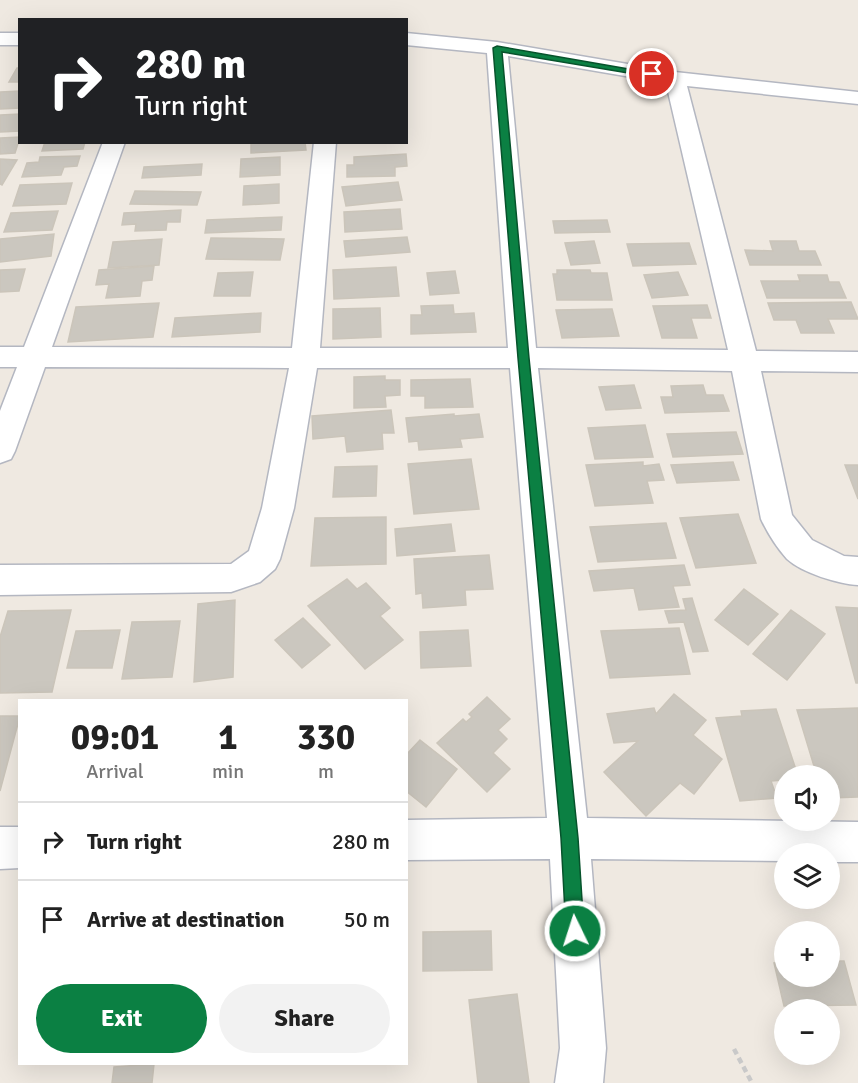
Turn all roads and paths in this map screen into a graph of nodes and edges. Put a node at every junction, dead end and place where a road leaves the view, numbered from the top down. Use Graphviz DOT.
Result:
graph roads {
  1 [pos="0,39"];
  2 [pos="18,39"];
  3 [pos="408,39"];
  4 [pos="497,48"];
  5 [pos="675,78"];
  6 [pos="858,98"];
  7 [pos="113,144"];
  8 [pos="325,144"];
  9 [pos="0,357"];
  10 [pos="36,357"];
  11 [pos="305,358"];
  12 [pos="523,358"];
  13 [pos="745,362"];
  14 [pos="858,362"];
  15 [pos="0,451"];
  16 [pos="858,570"];
  17 [pos="0,580"];
  18 [pos="569,838"];
  19 [pos="408,840"];
  20 [pos="858,842"];
  21 [pos="18,847"];
  22 [pos="0,848"];
  23 [pos="734,1049"];
  24 [pos="579,1083"];
  25 [pos="752,1083"];
  1 -- 2 [label="street"];
  3 -- 4 [label="street"];
  4 -- 5 [label="street"];
  4 -- 12 [label="street"];
  5 -- 6 [label="street"];
  5 -- 13 [label="street"];
  7 -- 10 [label="street"];
  8 -- 11 [label="street"];
  9 -- 10 [label="street"];
  10 -- 11 [label="street"];
  10 -- 15 [label="street"];
  11 -- 12 [label="street"];
  11 -- 17 [label="street"];
  12 -- 13 [label="street"];
  12 -- 18 [label="street"];
  13 -- 14 [label="street"];
  13 -- 16 [label="street"];
  18 -- 19 [label="street"];
  18 -- 20 [label="street"];
  18 -- 24 [label="street"];
  21 -- 22 [label="street"];
  23 -- 25 [label="path"];
}
